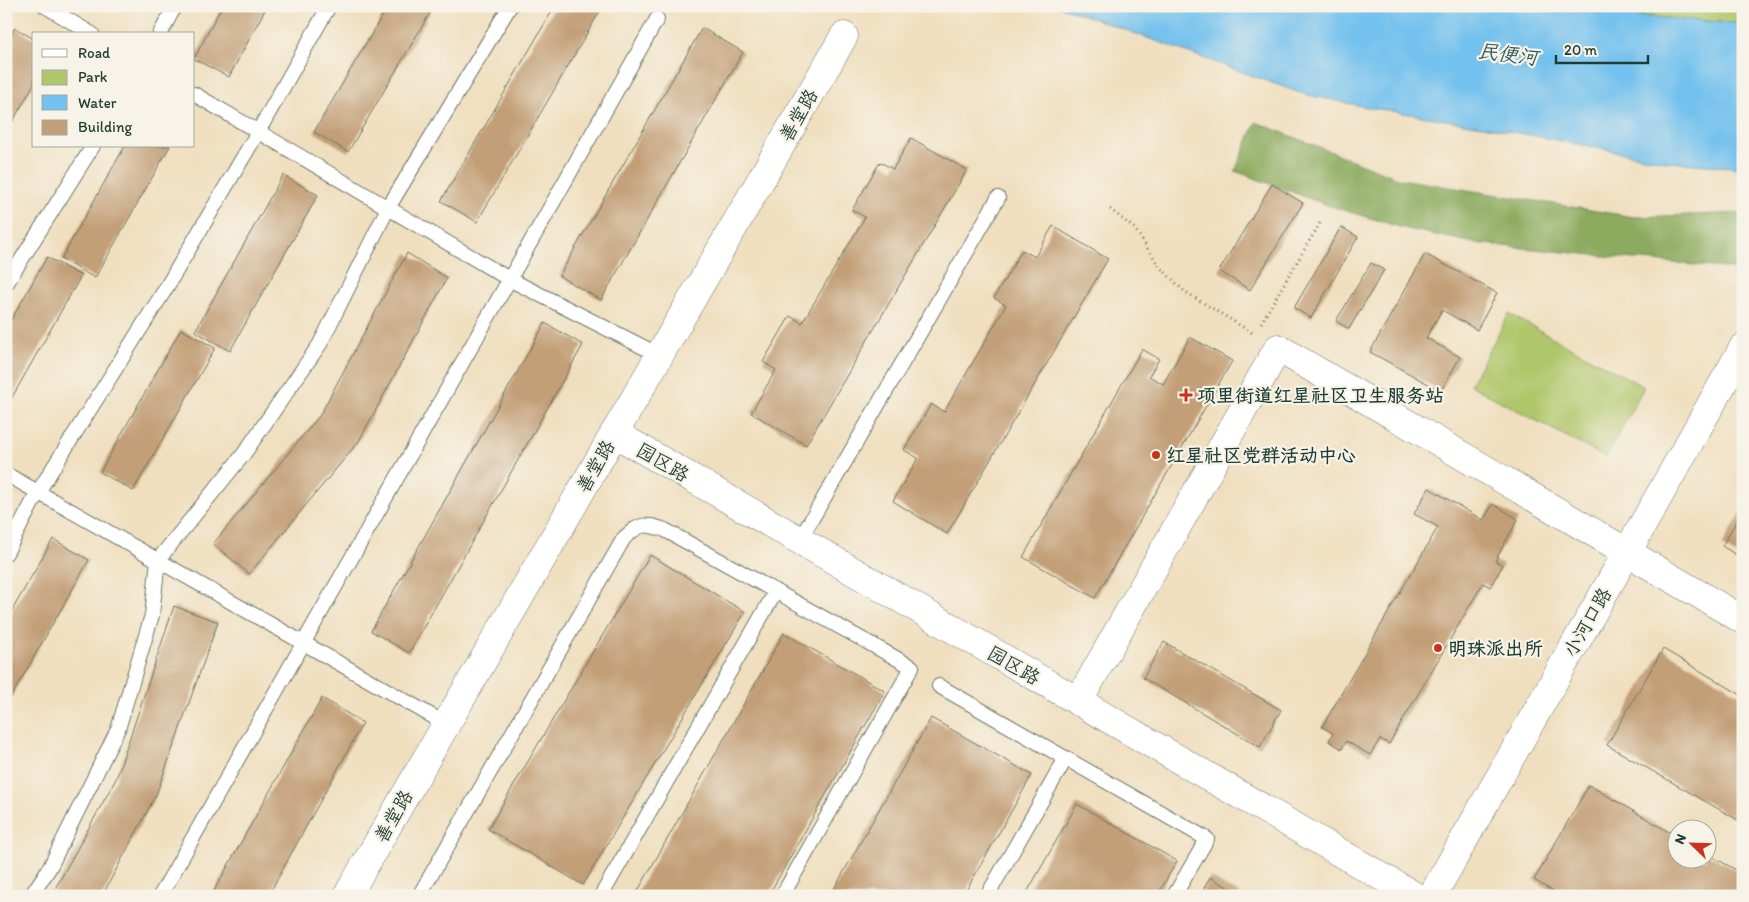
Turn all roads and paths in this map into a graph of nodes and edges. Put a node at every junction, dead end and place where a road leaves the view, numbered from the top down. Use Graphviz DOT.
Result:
graph roads {
  1 [pos="44,6"];
  2 [pos="175,6"];
  3 [pos="329,6"];
  4 [pos="510,6"];
  5 [pos="657,19"];
  6 [pos="89,32"];
  7 [pos="161,32"];
  8 [pos="844,36"];
  9 [pos="195,95"];
  10 [pos="258,132"];
  11 [pos="92,148"];
  12 [pos="998,198"];
  13 [pos="388,208"];
  14 [pos="1110,209"];
  15 [pos="1320,223"];
  16 [pos="510,279"];
  17 [pos="6,284"];
  18 [pos="1255,334"];
  19 [pos="1278,348"];
  20 [pos="1743,348"];
  21 [pos="659,355"];
  22 [pos="614,433"];
  23 [pos="6,474"];
  24 [pos="38,492"];
  25 [pos="799,541"];
  26 [pos="1627,552"];
  27 [pos="6,553"];
  28 [pos="158,560"];
  29 [pos="776,590"];
  30 [pos="1743,620"];
  31 [pos="303,643"];
  32 [pos="939,686"];
  33 [pos="1078,702"];
  34 [pos="446,724"];
  35 [pos="1066,758"];
  36 [pos="31,896"];
  37 [pos="160,896"];
  38 [pos="347,896"];
  39 [pos="419,896"];
  40 [pos="601,896"];
  41 [pos="782,896"];
  42 [pos="987,896"];
  43 [pos="1174,896"];
  44 [pos="1415,896"];
  45 [pos="1432,896"];
  1 -- 6 [label="lane"];
  2 -- 7 [label="lane"];
  3 -- 10 [label="lane"];
  4 -- 13 [label="lane"];
  5 -- 16 [label="lane"];
  8 -- 21 [label="street, 善堂路"];
  9 -- 10 [label="lane"];
  10 -- 13 [label="lane"];
  10 -- 24 [label="lane"];
  11 -- 17 [label="lane"];
  12 -- 25 [label="lane"];
  13 -- 16 [label="lane"];
  13 -- 28 [label="lane"];
  14 -- 18 [label="path"];
  15 -- 18 [label="path"];
  16 -- 21 [label="lane"];
  16 -- 31 [label="lane"];
  18 -- 19 [label="path"];
  19 -- 26 [label="street"];
  19 -- 33 [label="street"];
  20 -- 26 [label="street, 小河口路"];
  21 -- 22 [label="street, 善堂路"];
  22 -- 25 [label="street, 园区路"];
  22 -- 34 [label="street, 善堂路"];
  23 -- 24 [label="lane"];
  24 -- 27 [label="lane"];
  24 -- 28 [label="lane"];
  25 -- 33 [label="street, 园区路"];
  26 -- 30 [label="street"];
  26 -- 45 [label="street, 小河口路"];
  28 -- 31 [label="lane"];
  28 -- 36 [label="lane"];
  29 -- 39 [label="lane"];
  29 -- 40 [label="lane"];
  29 -- 41 [label="lane"];
  31 -- 34 [label="lane"];
  31 -- 37 [label="lane"];
  32 -- 35 [label="lane"];
  33 -- 44 [label="street, 园区路"];
  34 -- 38 [label="street, 善堂路"];
  35 -- 42 [label="lane"];
  35 -- 43 [label="lane"];
}
